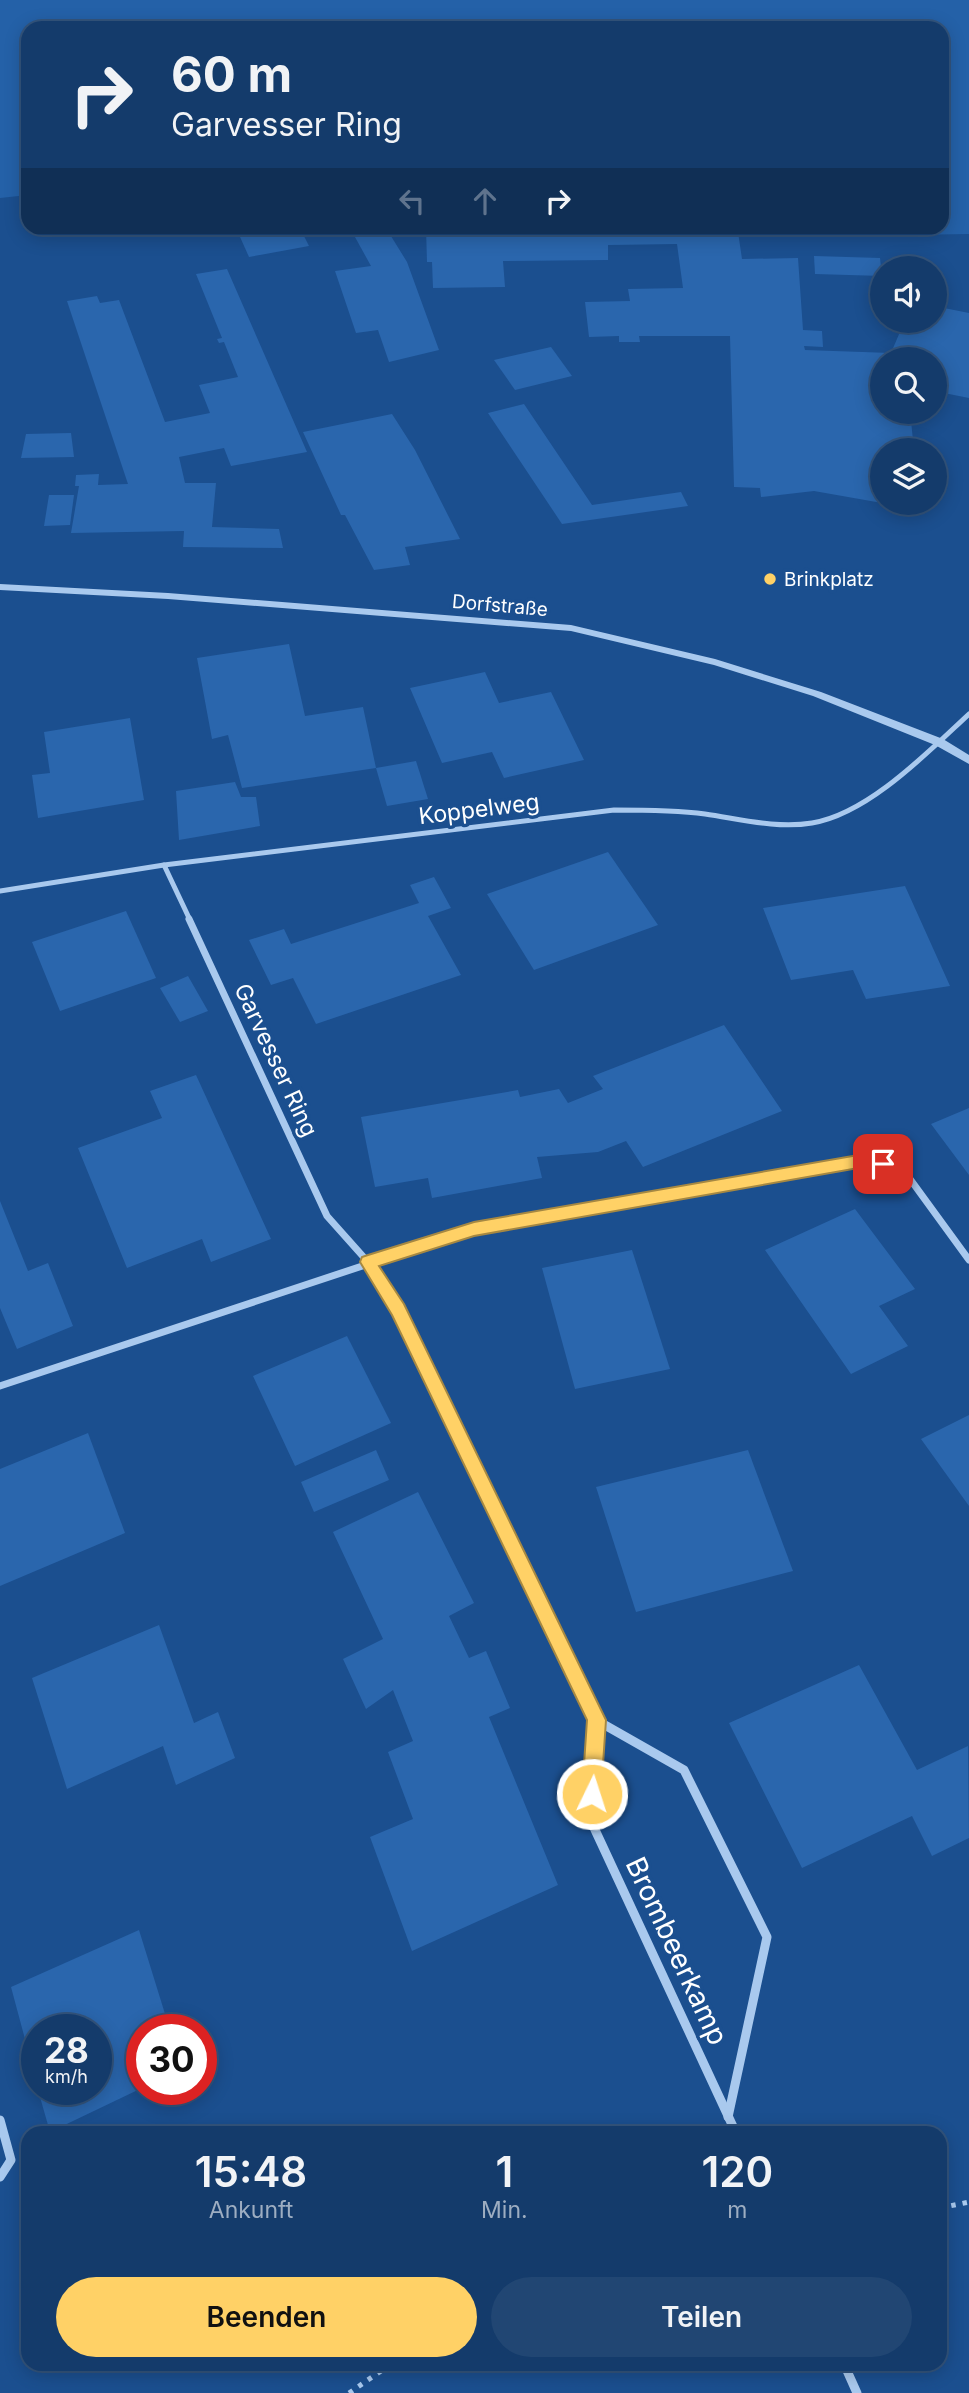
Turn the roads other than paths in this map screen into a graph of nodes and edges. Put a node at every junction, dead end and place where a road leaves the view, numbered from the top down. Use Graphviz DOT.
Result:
graph roads {
  1 [pos="0,587"];
  2 [pos="969,714"];
  3 [pos="939,741"];
  4 [pos="969,760"];
  5 [pos="164,865"];
  6 [pos="0,891"];
  7 [pos="969,1260"];
  8 [pos="368,1262"];
  9 [pos="0,1386"];
  10 [pos="596,1720"];
  11 [pos="728,2117"];
  12 [pos="0,2120"];
  13 [pos="732,2126"];
  14 [pos="0,2177"];
  15 [pos="847,2371"];
  16 [pos="858,2393"];
  1 -- 3 [label="street, Dorfstraße"];
  2 -- 3 [label="street"];
  3 -- 4 [label="street, Dorfstraße"];
  3 -- 5 [label="street, Koppelweg"];
  5 -- 6 [label="street, Koppelweg"];
  5 -- 8 [label="street, Garvesser Ring"];
  7 -- 8 [label="street"];
  8 -- 9 [label="street"];
  8 -- 10 [label="street, Brombeerkamp"];
  10 -- 11 [label="street, Brombeerkamp"];
  10 -- 11 [label="street, Brombeerkamp"];
  11 -- 13 [label="street, Brombeerkamp"];
  12 -- 14 [label="street"];
  15 -- 16 [label="street"];
}
